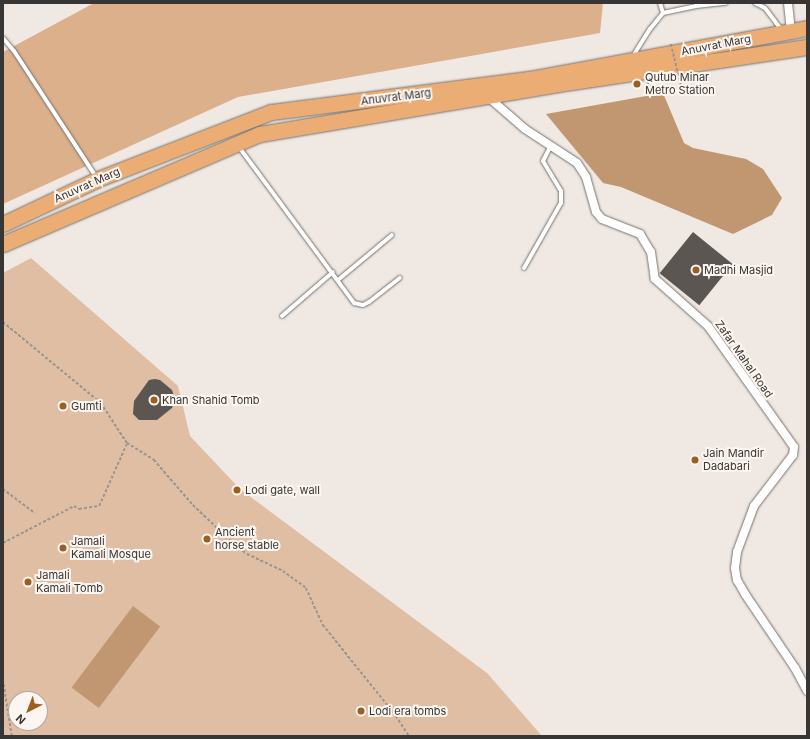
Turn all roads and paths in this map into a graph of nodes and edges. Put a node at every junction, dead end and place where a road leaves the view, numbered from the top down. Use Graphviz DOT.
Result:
graph roads {
  1 [pos="660,3"];
  2 [pos="726,3"];
  3 [pos="755,3"];
  4 [pos="767,3"];
  5 [pos="788,3"];
  6 [pos="765,8"];
  7 [pos="663,13"];
  8 [pos="807,28"];
  9 [pos="787,32"];
  10 [pos="3,38"];
  11 [pos="671,44"];
  12 [pos="807,47"];
  13 [pos="630,61"];
  14 [pos="654,86"];
  15 [pos="487,96"];
  16 [pos="236,144"];
  17 [pos="551,146"];
  18 [pos="98,179"];
  19 [pos="3,224"];
  20 [pos="392,236"];
  21 [pos="3,244"];
  22 [pos="524,268"];
  23 [pos="332,272"];
  24 [pos="400,278"];
  25 [pos="338,280"];
  26 [pos="282,316"];
  27 [pos="3,322"];
  28 [pos="127,443"];
  29 [pos="3,489"];
  30 [pos="35,514"];
  31 [pos="3,543"];
  32 [pos="3,679"];
  33 [pos="807,691"];
  34 [pos="394,713"];
  35 [pos="396,717"];
  36 [pos="12,736"];
  37 [pos="409,736"];
  1 -- 7 [label="lane"];
  2 -- 7 [label="lane"];
  3 -- 6 [label="lane"];
  4 -- 6 [label="lane"];
  5 -- 9 [label="street"];
  6 -- 9 [label="lane"];
  7 -- 13 [label="lane"];
  8 -- 9 [label="highway, Anuvrat Marg"];
  9 -- 13 [label="highway, Anuvrat Marg"];
  10 -- 18 [label="lane"];
  11 -- 14 [label="path, bridge"];
  12 -- 15 [label="highway, Anuvrat Marg"];
  13 -- 18 [label="highway, Anuvrat Marg"];
  15 -- 16 [label="highway, Anuvrat Marg"];
  15 -- 17 [label="street, Zafar Mahal Road"];
  16 -- 21 [label="highway, Anuvrat Marg"];
  16 -- 23 [label="lane"];
  17 -- 22 [label="lane"];
  17 -- 33 [label="street, Zafar Mahal Road"];
  18 -- 19 [label="highway, Anuvrat Marg"];
  20 -- 25 [label="lane"];
  23 -- 25 [label="lane"];
  23 -- 26 [label="lane"];
  24 -- 25 [label="lane"];
  27 -- 28 [label="path"];
  28 -- 31 [label="path"];
  28 -- 34 [label="path"];
  29 -- 30 [label="path"];
  32 -- 36 [label="path"];
  34 -- 35 [label="path"];
  34 -- 37 [label="path"];
}
